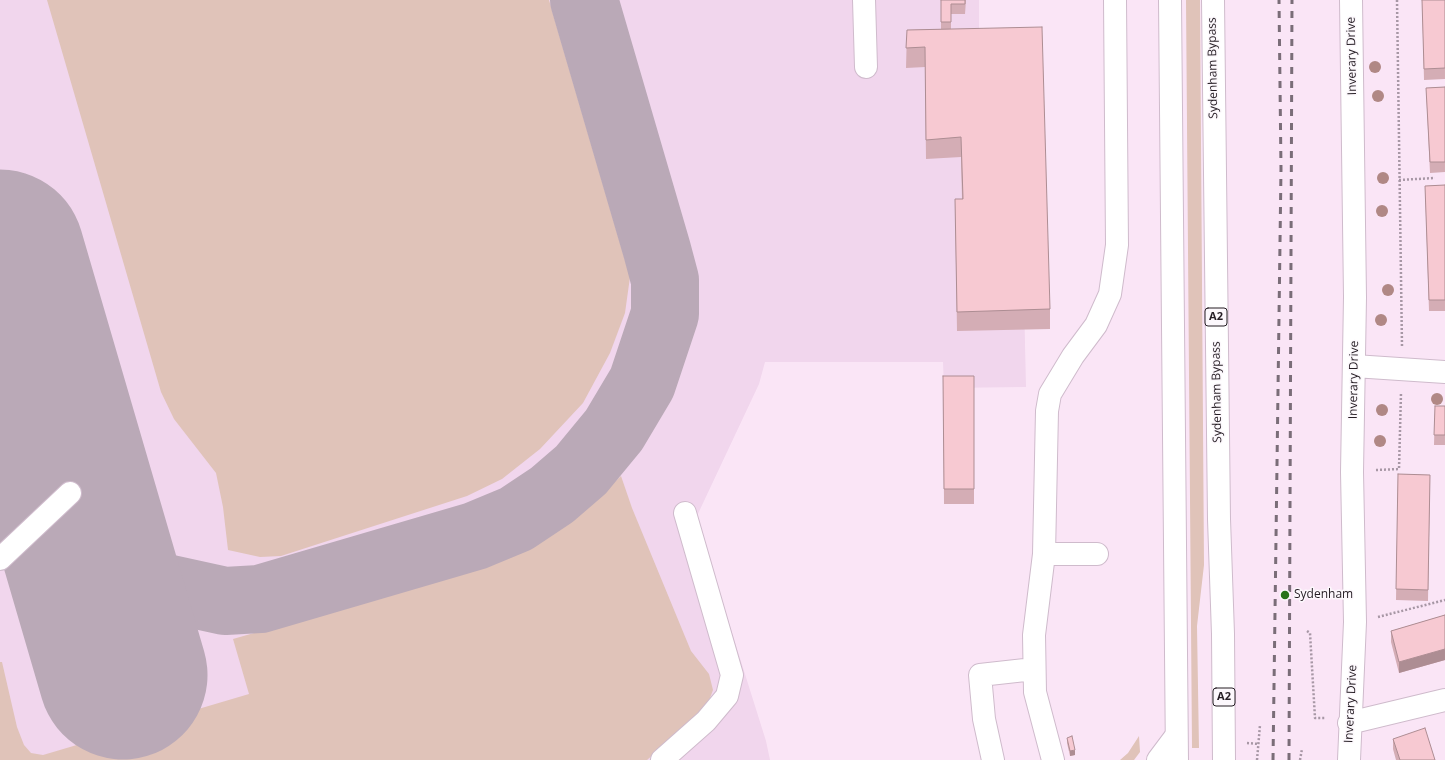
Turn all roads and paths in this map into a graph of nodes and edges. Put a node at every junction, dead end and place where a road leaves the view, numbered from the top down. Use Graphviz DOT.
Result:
graph roads {
  1 [pos="864,0"];
  2 [pos="1115,0"];
  3 [pos="1170,0"];
  4 [pos="1213,0"];
  5 [pos="1351,0"];
  6 [pos="1397,0"];
  7 [pos="866,67"];
  8 [pos="1435,178"];
  9 [pos="1399,180"];
  10 [pos="1354,366"];
  11 [pos="1402,369"];
  12 [pos="1445,372"];
  13 [pos="1352,472"];
  14 [pos="70,493"];
  15 [pos="685,513"];
  16 [pos="1044,554"];
  17 [pos="1097,554"];
  18 [pos="0,559"];
  19 [pos="1445,600"];
  20 [pos="1355,622"];
  21 [pos="1308,632"];
  22 [pos="1034,669"];
  23 [pos="1445,700"];
  24 [pos="1339,723"];
  25 [pos="1260,725"];
  26 [pos="1176,736"];
  27 [pos="1246,743"];
  28 [pos="1258,744"];
  29 [pos="1302,749"];
  30 [pos="662,760"];
  31 [pos="993,760"];
  32 [pos="1053,760"];
  33 [pos="1158,760"];
  34 [pos="1176,760"];
  35 [pos="1224,760"];
  36 [pos="1256,760"];
  37 [pos="1300,760"];
  38 [pos="1349,760"];
  1 -- 7 [label="main road"];
  2 -- 16 [label="main road"];
  3 -- 26 [label="main road"];
  4 -- 35 [label="main road, Sydenham Bypass / A2"];
  5 -- 10 [label="main road, Inverary Drive"];
  6 -- 9 [label="path"];
  8 -- 9 [label="path"];
  9 -- 11 [label="path"];
  10 -- 11 [label="main road"];
  10 -- 13 [label="main road, Inverary Drive"];
  11 -- 12 [label="main road"];
  11 -- 13 [label="path"];
  13 -- 20 [label="main road, Inverary Drive"];
  14 -- 18 [label="main road"];
  15 -- 30 [label="main road"];
  16 -- 17 [label="main road"];
  16 -- 22 [label="main road"];
  19 -- 20 [label="path"];
  20 -- 24 [label="main road, Inverary Drive"];
  21 -- 24 [label="path"];
  22 -- 31 [label="main road"];
  22 -- 32 [label="main road"];
  23 -- 24 [label="main road"];
  24 -- 38 [label="main road, Inverary Drive"];
  25 -- 28 [label="path"];
  26 -- 33 [label="main road"];
  26 -- 34 [label="main road"];
  27 -- 28 [label="path"];
  28 -- 36 [label="path"];
  29 -- 37 [label="path"];
}
